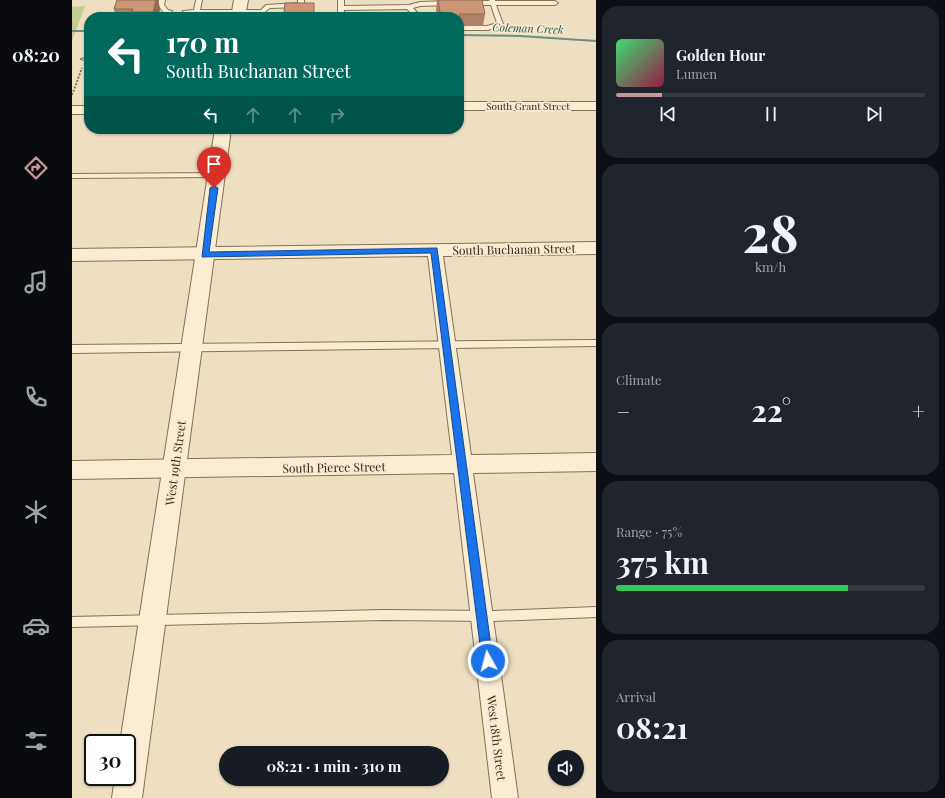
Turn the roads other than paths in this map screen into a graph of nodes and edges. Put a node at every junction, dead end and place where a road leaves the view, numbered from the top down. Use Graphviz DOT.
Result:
graph roads {
  1 [pos="162,0"];
  2 [pos="199,0"];
  3 [pos="341,0"];
  4 [pos="451,2"];
  5 [pos="493,2"];
  6 [pos="301,3"];
  7 [pos="458,3"];
  8 [pos="465,3"];
  9 [pos="555,3"];
  10 [pos="309,5"];
  11 [pos="409,7"];
  12 [pos="239,10"];
  13 [pos="170,12"];
  14 [pos="185,12"];
  15 [pos="197,12"];
  16 [pos="341,12"];
  17 [pos="352,12"];
  18 [pos="414,12"];
  19 [pos="464,28"];
  20 [pos="464,106"];
  21 [pos="596,106"];
  22 [pos="72,110"];
  23 [pos="84,110"];
  24 [pos="222,134"];
  25 [pos="216,175"];
  26 [pos="72,176"];
  27 [pos="596,248"];
  28 [pos="435,250"];
  29 [pos="205,255"];
  30 [pos="72,256"];
  31 [pos="596,343"];
  32 [pos="447,345"];
  33 [pos="191,348"];
  34 [pos="72,349"];
  35 [pos="596,462"];
  36 [pos="462,465"];
  37 [pos="174,469"];
  38 [pos="72,470"];
  39 [pos="596,612"];
  40 [pos="482,615"];
  41 [pos="152,620"];
  42 [pos="72,622"];
  43 [pos="127,798"];
  44 [pos="505,798"];
  1 -- 13 [label="lane"];
  2 -- 15 [label="lane"];
  3 -- 16 [label="lane"];
  4 -- 7 [label="lane"];
  4 -- 11 [label="lane"];
  5 -- 8 [label="lane"];
  5 -- 9 [label="lane"];
  5 -- 19 [label="lane"];
  6 -- 10 [label="lane"];
  6 -- 12 [label="lane"];
  11 -- 17 [label="lane"];
  11 -- 18 [label="lane"];
  12 -- 15 [label="lane"];
  14 -- 15 [label="lane"];
  20 -- 21 [label="street, South Grant Street"];
  22 -- 23 [label="street"];
  24 -- 25 [label="street, West 19th Street"];
  25 -- 26 [label="lane"];
  25 -- 29 [label="street, West 19th Street"];
  27 -- 28 [label="street, South Buchanan Street"];
  28 -- 29 [label="street, South Buchanan Street"];
  28 -- 32 [label="street, West 18th Street"];
  29 -- 30 [label="street, South Buchanan Street"];
  29 -- 33 [label="street, West 19th Street"];
  31 -- 32 [label="lane"];
  32 -- 33 [label="lane"];
  32 -- 36 [label="street, West 18th Street"];
  33 -- 34 [label="lane"];
  33 -- 37 [label="street, West 19th Street"];
  35 -- 36 [label="street, South Pierce Street"];
  36 -- 37 [label="street, South Pierce Street"];
  36 -- 40 [label="street, West 18th Street"];
  37 -- 38 [label="street, South Pierce Street"];
  37 -- 41 [label="street, West 19th Street"];
  39 -- 40 [label="lane"];
  40 -- 41 [label="lane"];
  40 -- 44 [label="street, West 18th Street"];
  41 -- 42 [label="lane"];
  41 -- 43 [label="street, West 19th Street"];
}
